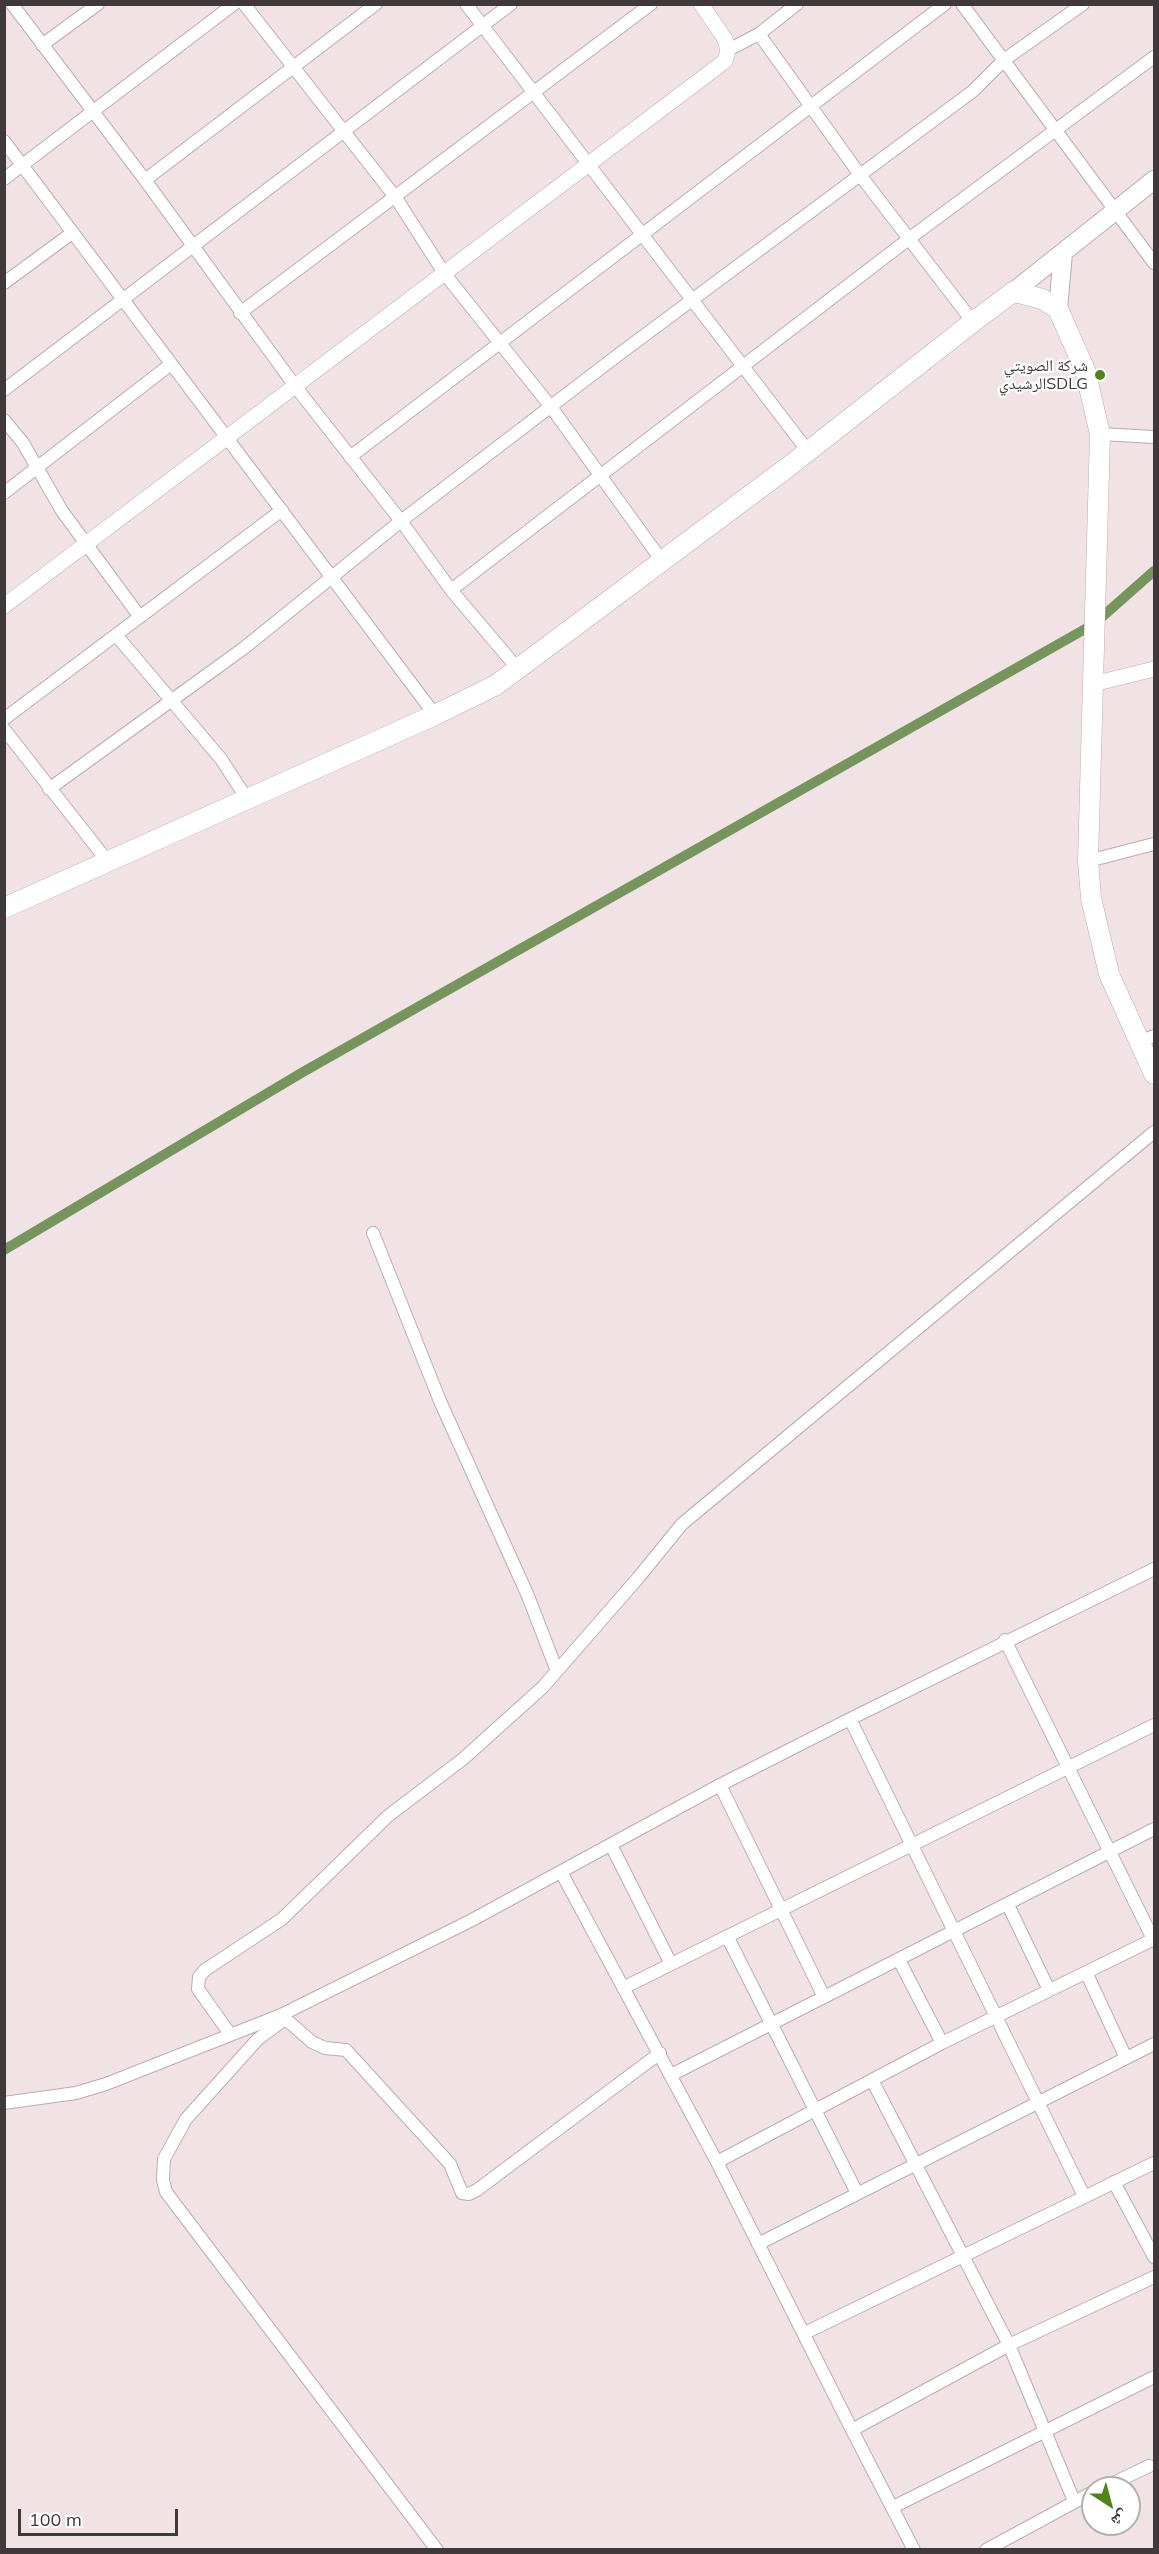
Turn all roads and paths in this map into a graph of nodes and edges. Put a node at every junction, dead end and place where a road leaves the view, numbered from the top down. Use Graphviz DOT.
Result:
graph roads {
  1 [pos="12,4"];
  2 [pos="98,4"];
  3 [pos="234,4"];
  4 [pos="244,4"];
  5 [pos="376,4"];
  6 [pos="466,4"];
  7 [pos="511,4"];
  8 [pos="651,4"];
  9 [pos="701,4"];
  10 [pos="797,4"];
  11 [pos="945,4"];
  12 [pos="962,4"];
  13 [pos="1083,4"];
  14 [pos="483,26"];
  15 [pos="759,34"];
  16 [pos="42,45"];
  17 [pos="728,50"];
  18 [pos="1155,57"];
  19 [pos="1004,60"];
  20 [pos="292,67"];
  21 [pos="535,92"];
  22 [pos="812,105"];
  23 [pos="94,111"];
  24 [pos="343,131"];
  25 [pos="1056,132"];
  26 [pos="4,141"];
  27 [pos="22,165"];
  28 [pos="588,165"];
  29 [pos="860,175"];
  30 [pos="4,179"];
  31 [pos="145,180"];
  32 [pos="1155,180"];
  33 [pos="396,198"];
  34 [pos="1115,211"];
  35 [pos="72,233"];
  36 [pos="641,236"];
  37 [pos="910,238"];
  38 [pos="192,246"];
  39 [pos="1063,253"];
  40 [pos="1155,263"];
  41 [pos="444,273"];
  42 [pos="4,284"];
  43 [pos="1013,292"];
  44 [pos="122,298"];
  45 [pos="692,301"];
  46 [pos="1058,309"];
  47 [pos="240,313"];
  48 [pos="973,322"];
  49 [pos="500,342"];
  50 [pos="171,364"];
  51 [pos="743,366"];
  52 [pos="295,386"];
  53 [pos="4,390"];
  54 [pos="550,407"];
  55 [pos="4,420"];
  56 [pos="1100,434"];
  57 [pos="1155,437"];
  58 [pos="226,439"];
  59 [pos="807,450"];
  60 [pos="350,457"];
  61 [pos="36,468"];
  62 [pos="599,475"];
  63 [pos="4,493"];
  64 [pos="282,510"];
  65 [pos="401,521"];
  66 [pos="87,544"];
  67 [pos="662,561"];
  68 [pos="333,577"];
  69 [pos="451,590"];
  70 [pos="4,606"];
  71 [pos="140,618"];
  72 [pos="116,635"];
  73 [pos="518,669"];
  74 [pos="1155,669"];
  75 [pos="1093,684"];
  76 [pos="172,699"];
  77 [pos="435,715"];
  78 [pos="4,719"];
  79 [pos="4,729"];
  80 [pos="49,789"];
  81 [pos="248,799"];
  82 [pos="1155,844"];
  83 [pos="1088,861"];
  84 [pos="108,862"];
  85 [pos="4,908"];
  86 [pos="1147,1039"];
  87 [pos="1155,1074"];
  88 [pos="1155,1132"];
  89 [pos="373,1233"];
  90 [pos="1155,1569"];
  91 [pos="1005,1640"];
  92 [pos="557,1671"];
  93 [pos="850,1719"];
  94 [pos="1155,1725"];
  95 [pos="1069,1766"];
  96 [pos="720,1785"];
  97 [pos="1155,1829"];
  98 [pos="611,1845"];
  99 [pos="912,1846"];
  100 [pos="1111,1851"];
  101 [pos="561,1872"];
  102 [pos="1008,1905"];
  103 [pos="780,1908"];
  104 [pos="954,1933"];
  105 [pos="727,1936"];
  106 [pos="1154,1940"];
  107 [pos="899,1960"];
  108 [pos="671,1964"];
  109 [pos="1086,1972"];
  110 [pos="623,1988"];
  111 [pos="1049,1990"];
  112 [pos="824,1997"];
  113 [pos="997,2015"];
  114 [pos="283,2017"];
  115 [pos="772,2024"];
  116 [pos="230,2034"];
  117 [pos="942,2043"];
  118 [pos="1155,2044"];
  119 [pos="660,2053"];
  120 [pos="1126,2058"];
  121 [pos="671,2075"];
  122 [pos="872,2080"];
  123 [pos="1039,2102"];
  124 [pos="4,2103"];
  125 [pos="815,2109"];
  126 [pos="717,2162"];
  127 [pos="1155,2163"];
  128 [pos="914,2166"];
  129 [pos="1114,2182"];
  130 [pos="857,2193"];
  131 [pos="1084,2196"];
  132 [pos="758,2244"];
  133 [pos="962,2256"];
  134 [pos="1155,2257"];
  135 [pos="1155,2277"];
  136 [pos="805,2333"];
  137 [pos="1009,2345"];
  138 [pos="1155,2377"];
  139 [pos="852,2430"];
  140 [pos="1046,2430"];
  141 [pos="1153,2469"];
  142 [pos="1135,2476"];
  143 [pos="1081,2498"];
  144 [pos="1074,2501"];
  145 [pos="893,2508"];
  146 [pos="990,2549"];
  147 [pos="437,2550"];
  148 [pos="914,2550"];
  1 -- 16 [label="street"];
  2 -- 16 [label="street"];
  3 -- 23 [label="street"];
  4 -- 20 [label="street"];
  5 -- 20 [label="street"];
  6 -- 14 [label="street"];
  7 -- 14 [label="street"];
  8 -- 21 [label="street"];
  9 -- 17 [label="street"];
  10 -- 15 [label="street"];
  11 -- 22 [label="street"];
  12 -- 19 [label="street"];
  13 -- 19 [label="street"];
  14 -- 21 [label="street"];
  14 -- 24 [label="street"];
  15 -- 17 [label="street"];
  15 -- 22 [label="street"];
  16 -- 23 [label="street"];
  17 -- 28 [label="street"];
  18 -- 25 [label="street"];
  19 -- 25 [label="street"];
  19 -- 29 [label="street"];
  20 -- 24 [label="street"];
  20 -- 31 [label="street"];
  21 -- 28 [label="street"];
  21 -- 33 [label="street"];
  22 -- 29 [label="street"];
  22 -- 36 [label="street"];
  23 -- 27 [label="street"];
  23 -- 31 [label="street"];
  24 -- 33 [label="street"];
  24 -- 38 [label="street"];
  25 -- 34 [label="street"];
  25 -- 37 [label="street"];
  26 -- 27 [label="street"];
  27 -- 30 [label="street"];
  27 -- 35 [label="street"];
  28 -- 36 [label="street"];
  28 -- 41 [label="street"];
  29 -- 37 [label="street"];
  29 -- 45 [label="street"];
  31 -- 38 [label="street"];
  32 -- 34 [label="main road"];
  33 -- 41 [label="street"];
  33 -- 47 [label="street"];
  34 -- 39 [label="main road"];
  34 -- 40 [label="street"];
  35 -- 42 [label="street"];
  35 -- 44 [label="street"];
  36 -- 45 [label="street"];
  36 -- 49 [label="street"];
  37 -- 48 [label="street"];
  37 -- 51 [label="street"];
  38 -- 44 [label="street"];
  38 -- 47 [label="street"];
  39 -- 43 [label="main road"];
  39 -- 46 [label="main road"];
  41 -- 49 [label="street"];
  41 -- 52 [label="street"];
  43 -- 46 [label="main road"];
  43 -- 48 [label="main road"];
  44 -- 50 [label="street"];
  44 -- 53 [label="street"];
  45 -- 51 [label="street"];
  45 -- 54 [label="street"];
  46 -- 56 [label="main road"];
  47 -- 52 [label="street"];
  48 -- 59 [label="main road"];
  49 -- 54 [label="street"];
  49 -- 60 [label="street"];
  50 -- 58 [label="street"];
  50 -- 61 [label="street"];
  51 -- 59 [label="street"];
  51 -- 62 [label="street"];
  52 -- 58 [label="street"];
  52 -- 60 [label="street"];
  54 -- 62 [label="street"];
  54 -- 65 [label="street"];
  55 -- 61 [label="street"];
  56 -- 57 [label="street"];
  56 -- 75 [label="main road"];
  58 -- 64 [label="street"];
  58 -- 66 [label="street"];
  59 -- 67 [label="main road"];
  60 -- 65 [label="street"];
  61 -- 63 [label="street"];
  61 -- 66 [label="street"];
  62 -- 67 [label="street"];
  62 -- 69 [label="street"];
  64 -- 68 [label="street"];
  64 -- 71 [label="street"];
  65 -- 68 [label="street"];
  65 -- 69 [label="street"];
  66 -- 70 [label="street"];
  66 -- 71 [label="street"];
  67 -- 73 [label="main road"];
  68 -- 76 [label="street"];
  68 -- 77 [label="street"];
  69 -- 73 [label="street"];
  71 -- 72 [label="street"];
  72 -- 76 [label="street"];
  72 -- 78 [label="street"];
  73 -- 77 [label="main road"];
  74 -- 75 [label="street"];
  75 -- 83 [label="main road"];
  76 -- 80 [label="street"];
  76 -- 81 [label="street"];
  77 -- 81 [label="main road"];
  79 -- 80 [label="street"];
  80 -- 84 [label="street"];
  81 -- 84 [label="main road"];
  82 -- 83 [label="street"];
  83 -- 86 [label="main road"];
  84 -- 85 [label="main road"];
  86 -- 87 [label="main road"];
  88 -- 92 [label="street"];
  89 -- 92 [label="street"];
  90 -- 91 [label="street"];
  91 -- 93 [label="street"];
  91 -- 95 [label="street"];
  92 -- 116 [label="street"];
  93 -- 96 [label="street"];
  93 -- 99 [label="street"];
  94 -- 95 [label="street"];
  95 -- 99 [label="street"];
  95 -- 100 [label="street"];
  96 -- 98 [label="street"];
  96 -- 103 [label="street"];
  97 -- 100 [label="street"];
  98 -- 101 [label="street"];
  98 -- 108 [label="street"];
  99 -- 103 [label="street"];
  99 -- 104 [label="street"];
  100 -- 102 [label="street"];
  100 -- 106 [label="street"];
  101 -- 110 [label="street"];
  101 -- 114 [label="street"];
  102 -- 104 [label="street"];
  102 -- 111 [label="street"];
  103 -- 105 [label="street"];
  103 -- 112 [label="street"];
  104 -- 107 [label="street"];
  104 -- 113 [label="street"];
  105 -- 108 [label="street"];
  105 -- 115 [label="street"];
  106 -- 109 [label="street"];
  107 -- 112 [label="street"];
  107 -- 117 [label="street"];
  108 -- 110 [label="street"];
  109 -- 111 [label="street"];
  109 -- 120 [label="street"];
  110 -- 119 [label="street"];
  111 -- 113 [label="street"];
  112 -- 115 [label="street"];
  113 -- 117 [label="street"];
  113 -- 123 [label="street"];
  114 -- 116 [label="street"];
  114 -- 119 [label="street"];
  114 -- 147 [label="street"];
  115 -- 121 [label="street"];
  115 -- 125 [label="street"];
  116 -- 124 [label="street"];
  117 -- 122 [label="street"];
  118 -- 120 [label="street"];
  119 -- 121 [label="street"];
  120 -- 123 [label="street"];
  121 -- 126 [label="street"];
  122 -- 125 [label="street"];
  122 -- 128 [label="street"];
  123 -- 128 [label="street"];
  123 -- 131 [label="street"];
  125 -- 126 [label="street"];
  125 -- 130 [label="street"];
  126 -- 132 [label="street"];
  127 -- 129 [label="street"];
  128 -- 130 [label="street"];
  128 -- 133 [label="street"];
  129 -- 131 [label="street"];
  129 -- 134 [label="street"];
  130 -- 132 [label="street"];
  131 -- 133 [label="street"];
  132 -- 136 [label="street"];
  133 -- 136 [label="street"];
  133 -- 137 [label="street"];
  135 -- 137 [label="street"];
  136 -- 139 [label="street"];
  137 -- 139 [label="street"];
  137 -- 140 [label="street"];
  138 -- 140 [label="street"];
  139 -- 145 [label="street"];
  140 -- 144 [label="street"];
  140 -- 145 [label="street"];
  141 -- 142 [label="street"];
  143 -- 144 [label="street"];
  144 -- 146 [label="street"];
  145 -- 148 [label="street"];
}
